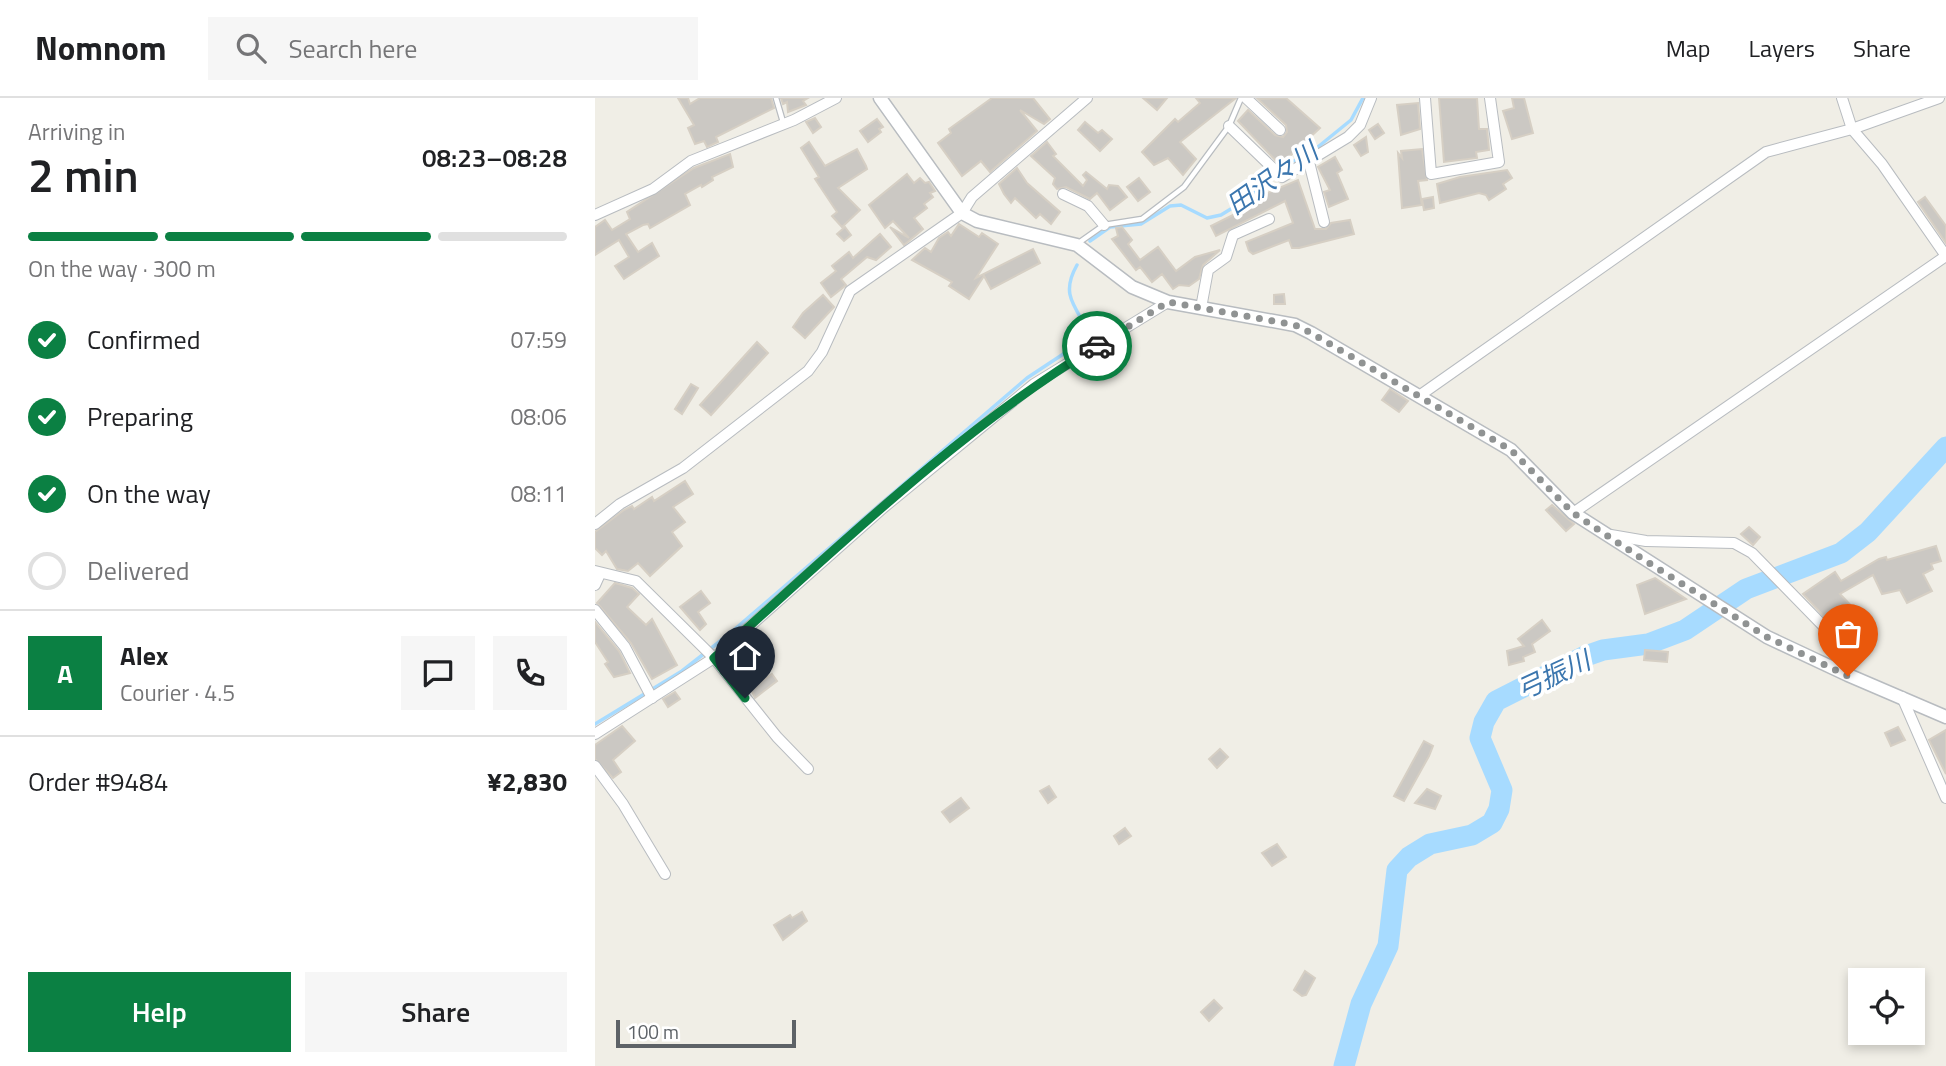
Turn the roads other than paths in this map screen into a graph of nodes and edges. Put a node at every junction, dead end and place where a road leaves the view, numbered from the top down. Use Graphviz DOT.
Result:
graph roads {
  1 [pos="776,98"];
  2 [pos="836,98"];
  3 [pos="880,98"];
  4 [pos="1087,98"];
  5 [pos="1243,98"];
  6 [pos="1371,98"];
  7 [pos="1425,98"];
  8 [pos="1490,98"];
  9 [pos="1842,98"];
  10 [pos="1938,98"];
  11 [pos="783,122"];
  12 [pos="1229,126"];
  13 [pos="1852,129"];
  14 [pos="1280,131"];
  15 [pos="1309,162"];
  16 [pos="1063,194"];
  17 [pos="962,213"];
  18 [pos="595,215"];
  19 [pos="1269,219"];
  20 [pos="1324,222"];
  21 [pos="1104,225"];
  22 [pos="1077,245"];
  23 [pos="1168,302"];
  24 [pos="1201,308"];
  25 [pos="1419,396"];
  26 [pos="1573,513"];
  27 [pos="595,524"];
  28 [pos="1605,534"];
  29 [pos="598,573"];
  30 [pos="595,585"];
  31 [pos="595,610"];
  32 [pos="1837,640"];
  33 [pos="713,658"];
  34 [pos="652,697"];
  35 [pos="1902,697"];
  36 [pos="1946,717"];
  37 [pos="595,734"];
  38 [pos="595,766"];
  39 [pos="809,769"];
  40 [pos="1946,798"];
  41 [pos="665,874"];
  1 -- 11 [label="lane"];
  2 -- 11 [label="street"];
  3 -- 17 [label="street"];
  4 -- 17 [label="street"];
  5 -- 12 [label="lane"];
  5 -- 14 [label="street"];
  6 -- 15 [label="street"];
  7 -- 8 [label="street"];
  9 -- 13 [label="street"];
  10 -- 13 [label="street"];
  11 -- 18 [label="street"];
  12 -- 15 [label="street"];
  12 -- 21 [label="lane"];
  13 -- 25 [label="street"];
  13 -- 26 [label="street"];
  15 -- 20 [label="street"];
  16 -- 21 [label="street"];
  17 -- 22 [label="street"];
  17 -- 27 [label="street"];
  19 -- 24 [label="street"];
  21 -- 22 [label="lane"];
  22 -- 23 [label="street"];
  23 -- 24 [label="street"];
  23 -- 33 [label="street"];
  24 -- 25 [label="street"];
  25 -- 26 [label="street"];
  26 -- 28 [label="street"];
  28 -- 32 [label="street"];
  28 -- 35 [label="street"];
  29 -- 30 [label="street"];
  29 -- 33 [label="street"];
  31 -- 34 [label="street"];
  33 -- 34 [label="street"];
  33 -- 39 [label="street"];
  34 -- 37 [label="street"];
  35 -- 36 [label="street"];
  35 -- 40 [label="street"];
  38 -- 41 [label="street"];
}
